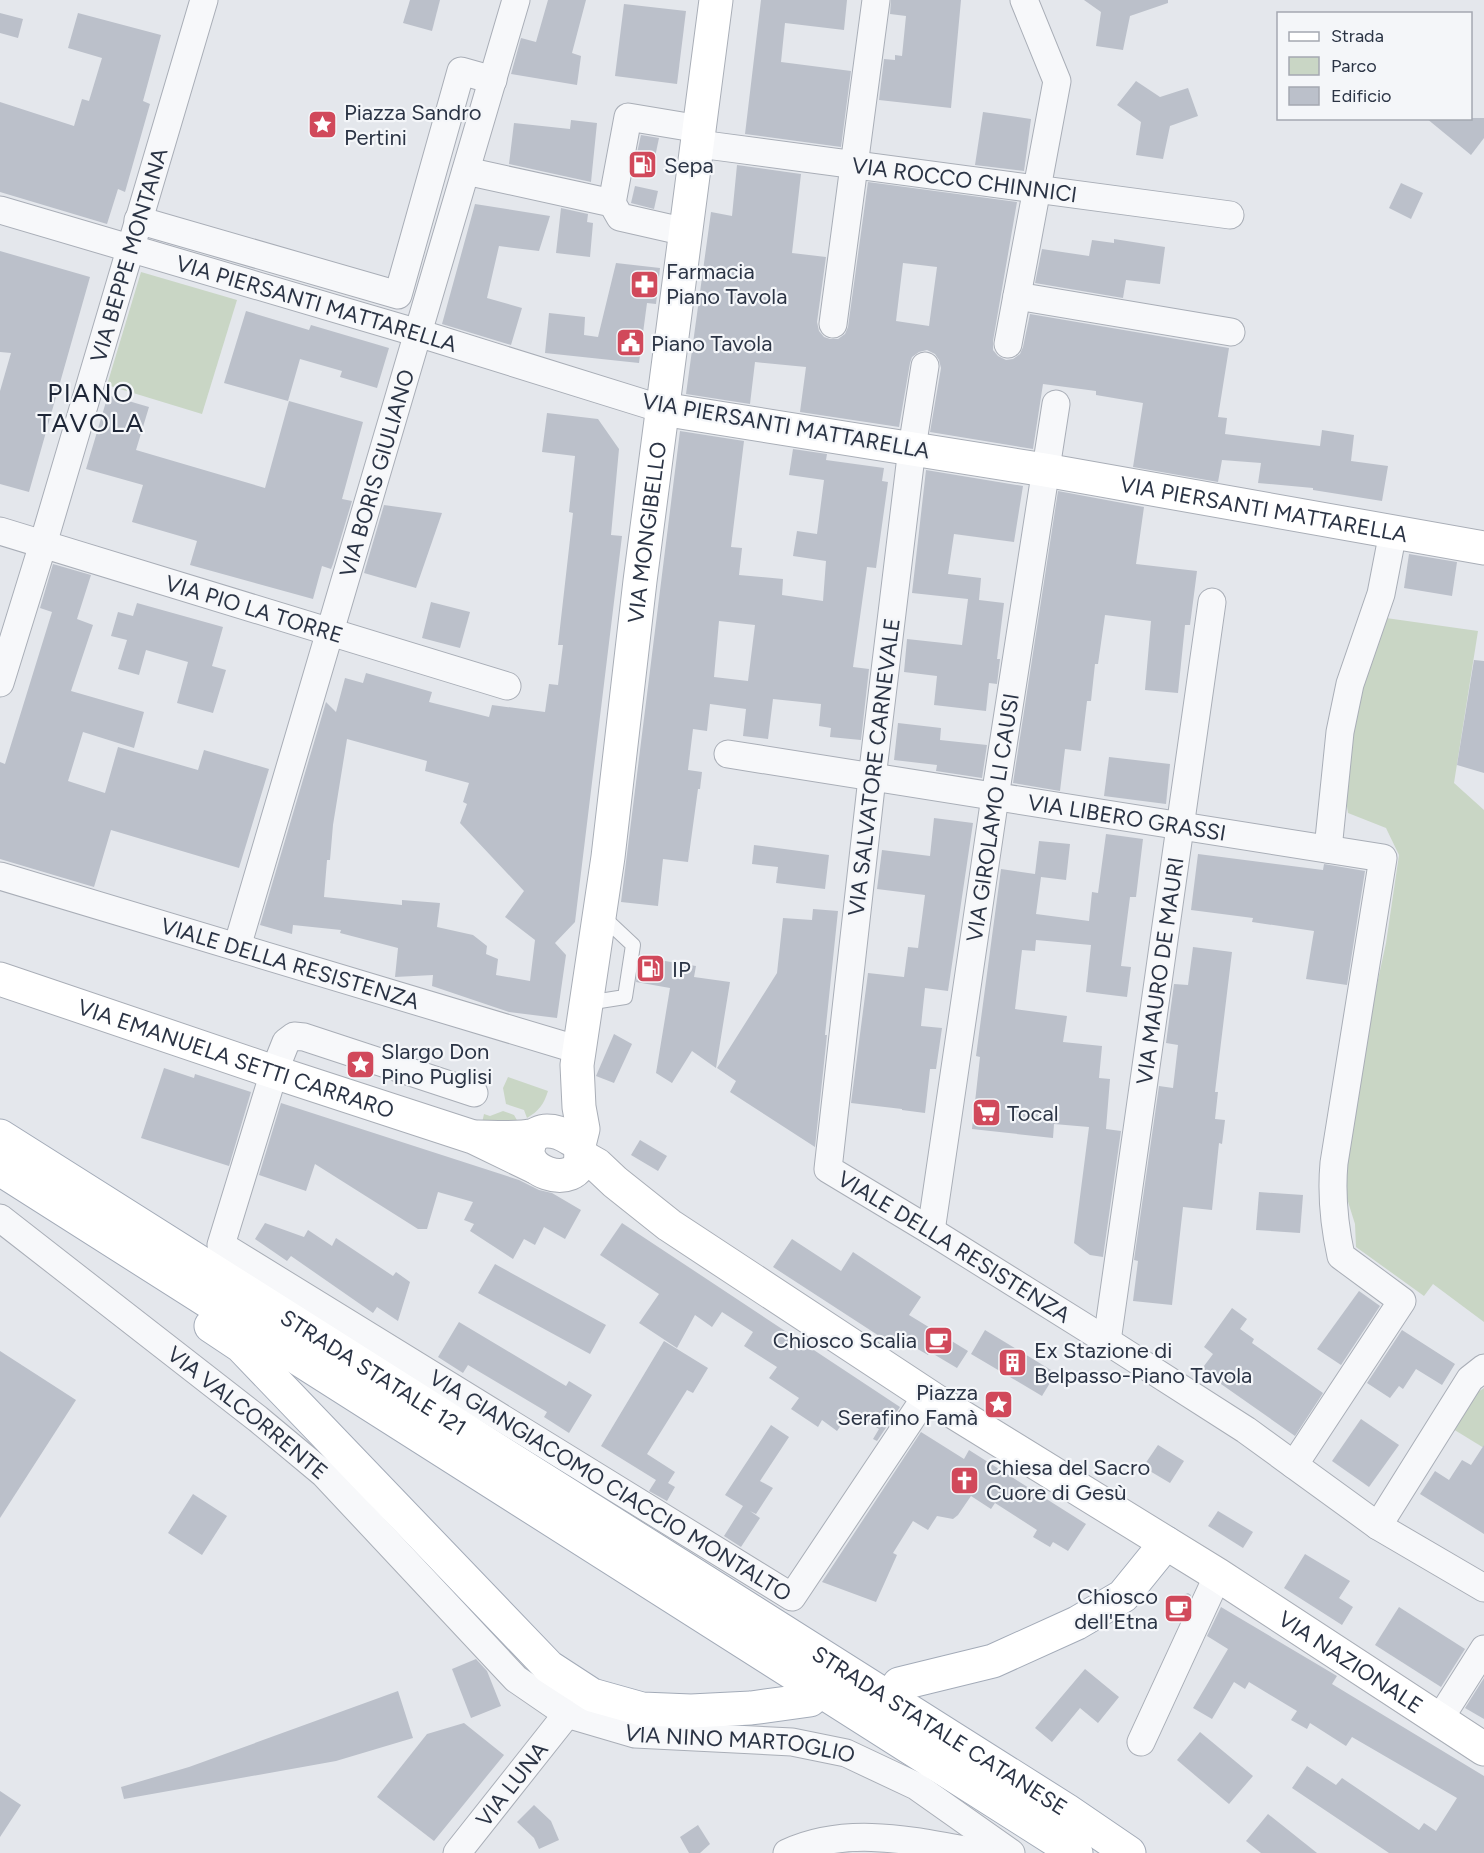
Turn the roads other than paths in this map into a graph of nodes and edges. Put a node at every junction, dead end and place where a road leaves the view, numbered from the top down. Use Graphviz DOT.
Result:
graph roads {
  1 [pos="204,0"];
  2 [pos="516,0"];
  3 [pos="716,0"];
  4 [pos="876,0"];
  5 [pos="1024,0"];
  6 [pos="493,80"];
  7 [pos="700,136"];
  8 [pos="854,166"];
  9 [pos="466,171"];
  10 [pos="1038,190"];
  11 [pos="612,203"];
  12 [pos="0,210"];
  13 [pos="1230,215"];
  14 [pos="138,220"];
  15 [pos="686,232"];
  16 [pos="130,248"];
  17 [pos="1017,296"];
  18 [pos="833,324"];
  19 [pos="1231,332"];
  20 [pos="418,333"];
  21 [pos="1008,344"];
  22 [pos="925,366"];
  23 [pos="1056,404"];
  24 [pos="662,409"];
  25 [pos="912,448"];
  26 [pos="1045,470"];
  27 [pos="0,531"];
  28 [pos="1393,532"];
  29 [pos="43,544"];
  30 [pos="1484,548"];
  31 [pos="1212,602"];
  32 [pos="330,633"];
  33 [pos="0,683"];
  34 [pos="507,686"];
  35 [pos="728,754"];
  36 [pos="872,778"];
  37 [pos="994,797"];
  38 [pos="1179,826"];
  39 [pos="1328,849"];
  40 [pos="0,876"];
  41 [pos="237,947"];
  42 [pos="0,979"];
  43 [pos="578,1057"];
  44 [pos="274,1072"];
  45 [pos="474,1093"];
  46 [pos="0,1136"];
  47 [pos="554,1152"];
  48 [pos="0,1169"];
  49 [pos="828,1169"];
  50 [pos="46,1197"];
  51 [pos="0,1218"];
  52 [pos="931,1231"];
  53 [pos="1107,1341"];
  54 [pos="1484,1368"];
  55 [pos="927,1395"];
  56 [pos="1294,1465"];
  57 [pos="1378,1526"];
  58 [pos="1166,1543"];
  59 [pos="1218,1575"];
  60 [pos="1484,1588"];
  61 [pos="748,1608"];
  62 [pos="700,1613"];
  63 [pos="473,1632"];
  64 [pos="1484,1649"];
  65 [pos="899,1684"];
  66 [pos="810,1700"];
  67 [pos="567,1714"];
  68 [pos="1439,1720"];
  69 [pos="1141,1742"];
  70 [pos="1484,1749"];
  71 [pos="457,1853"];
  72 [pos="788,1853"];
  73 [pos="981,1853"];
  74 [pos="1011,1853"];
  75 [pos="1076,1853"];
  76 [pos="1129,1853"];
  1 -- 14 [label="street, VIA BEPPE MONTANA"];
  2 -- 6 [label="street, VIA BORIS GIULIANO"];
  3 -- 7 [label="main road, VIA MONGIBELLO"];
  4 -- 8 [label="street"];
  5 -- 10 [label="street"];
  6 -- 9 [label="street, VIA BORIS GIULIANO"];
  6 -- 14 [label="street"];
  7 -- 8 [label="street, VIA ROCCO CHINNICI"];
  7 -- 11 [label="street, VIA ROCCO CHINNICI"];
  7 -- 15 [label="main road, VIA MONGIBELLO"];
  8 -- 10 [label="street, VIA ROCCO CHINNICI"];
  8 -- 18 [label="street"];
  9 -- 11 [label="street"];
  9 -- 20 [label="street, VIA BORIS GIULIANO"];
  10 -- 13 [label="street, VIA ROCCO CHINNICI"];
  10 -- 17 [label="street"];
  11 -- 15 [label="street"];
  12 -- 16 [label="street, VIA PIERSANTI MATTARELLA"];
  14 -- 16 [label="street, VIA BEPPE MONTANA"];
  15 -- 24 [label="main road, VIA MONGIBELLO"];
  16 -- 20 [label="street, VIA PIERSANTI MATTARELLA"];
  16 -- 29 [label="street, VIA BEPPE MONTANA"];
  17 -- 19 [label="street"];
  17 -- 21 [label="street"];
  20 -- 24 [label="street, VIA PIERSANTI MATTARELLA"];
  20 -- 32 [label="street, VIA BORIS GIULIANO"];
  22 -- 25 [label="street, VIA SALVATORE CARNEVALE"];
  23 -- 26 [label="street, VIA GIROLAMO LI CAUSI"];
  24 -- 25 [label="main road, VIA PIERSANTI MATTARELLA"];
  24 -- 43 [label="main road, VIA MONGIBELLO"];
  25 -- 26 [label="main road, VIA PIERSANTI MATTARELLA"];
  25 -- 36 [label="street, VIA SALVATORE CARNEVALE"];
  26 -- 28 [label="main road, VIA PIERSANTI MATTARELLA"];
  26 -- 37 [label="street, VIA GIROLAMO LI CAUSI"];
  27 -- 29 [label="street, VIA PIO LA TORRE"];
  28 -- 30 [label="main road, VIA PIERSANTI MATTARELLA"];
  28 -- 39 [label="street"];
  29 -- 32 [label="street, VIA PIO LA TORRE"];
  29 -- 33 [label="street, VIA BEPPE MONTANA"];
  31 -- 38 [label="street, VIA MAURO DE MAURI"];
  32 -- 34 [label="street, VIA PIO LA TORRE"];
  32 -- 41 [label="street, VIA BORIS GIULIANO"];
  35 -- 36 [label="street, VIA LIBERO GRASSI"];
  36 -- 37 [label="street, VIA LIBERO GRASSI"];
  36 -- 49 [label="street, VIA SALVATORE CARNEVALE"];
  37 -- 38 [label="street, VIA LIBERO GRASSI"];
  37 -- 52 [label="street, VIA GIROLAMO LI CAUSI"];
  38 -- 39 [label="street, VIA LIBERO GRASSI"];
  38 -- 53 [label="street, VIA MAURO DE MAURI"];
  39 -- 56 [label="street, VIA LIBERO GRASSI"];
  40 -- 41 [label="street, VIALE DELLA RESISTENZA"];
  41 -- 43 [label="street, VIALE DELLA RESISTENZA"];
  42 -- 44 [label="main road, VIA EMANUELA SETTI CARRARO"];
  43 -- 47 [label="main road"];
  43 -- 47 [label="main road"];
  44 -- 45 [label="street"];
  44 -- 47 [label="main road, VIA EMANUELA SETTI CARRARO"];
  44 -- 55 [label="street, VIA GIANGIACOMO CIACCIO MONTALTO"];
  46 -- 61 [label="main road, STRADA STATALE 121"];
  47 -- 55 [label="main road"];
  48 -- 50 [label="main road, STRADA STATALE 121"];
  49 -- 52 [label="street, VIALE DELLA RESISTENZA"];
  50 -- 62 [label="main road, STRADA STATALE 121"];
  50 -- 66 [label="main road"];
  51 -- 63 [label="street, VIA VALCORRENTE"];
  52 -- 53 [label="street, VIALE DELLA RESISTENZA"];
  53 -- 56 [label="street, VIALE DELLA RESISTENZA"];
  54 -- 57 [label="street"];
  55 -- 58 [label="main road"];
  56 -- 57 [label="street, VIALE DELLA RESISTENZA"];
  57 -- 60 [label="street, VIALE DELLA RESISTENZA"];
  58 -- 59 [label="main road"];
  58 -- 65 [label="main road"];
  59 -- 68 [label="main road, VIA NAZIONALE"];
  59 -- 69 [label="street"];
  61 -- 76 [label="main road, STRADA STATALE CATANESE"];
  62 -- 75 [label="main road, STRADA STATALE CATANESE"];
  63 -- 67 [label="street, VIA NINO MARTOGLIO"];
  64 -- 68 [label="street"];
  67 -- 71 [label="street, VIA LUNA"];
  67 -- 74 [label="street, VIA NINO MARTOGLIO"];
  68 -- 70 [label="main road, VIA NAZIONALE"];
  72 -- 73 [label="street"];
}
